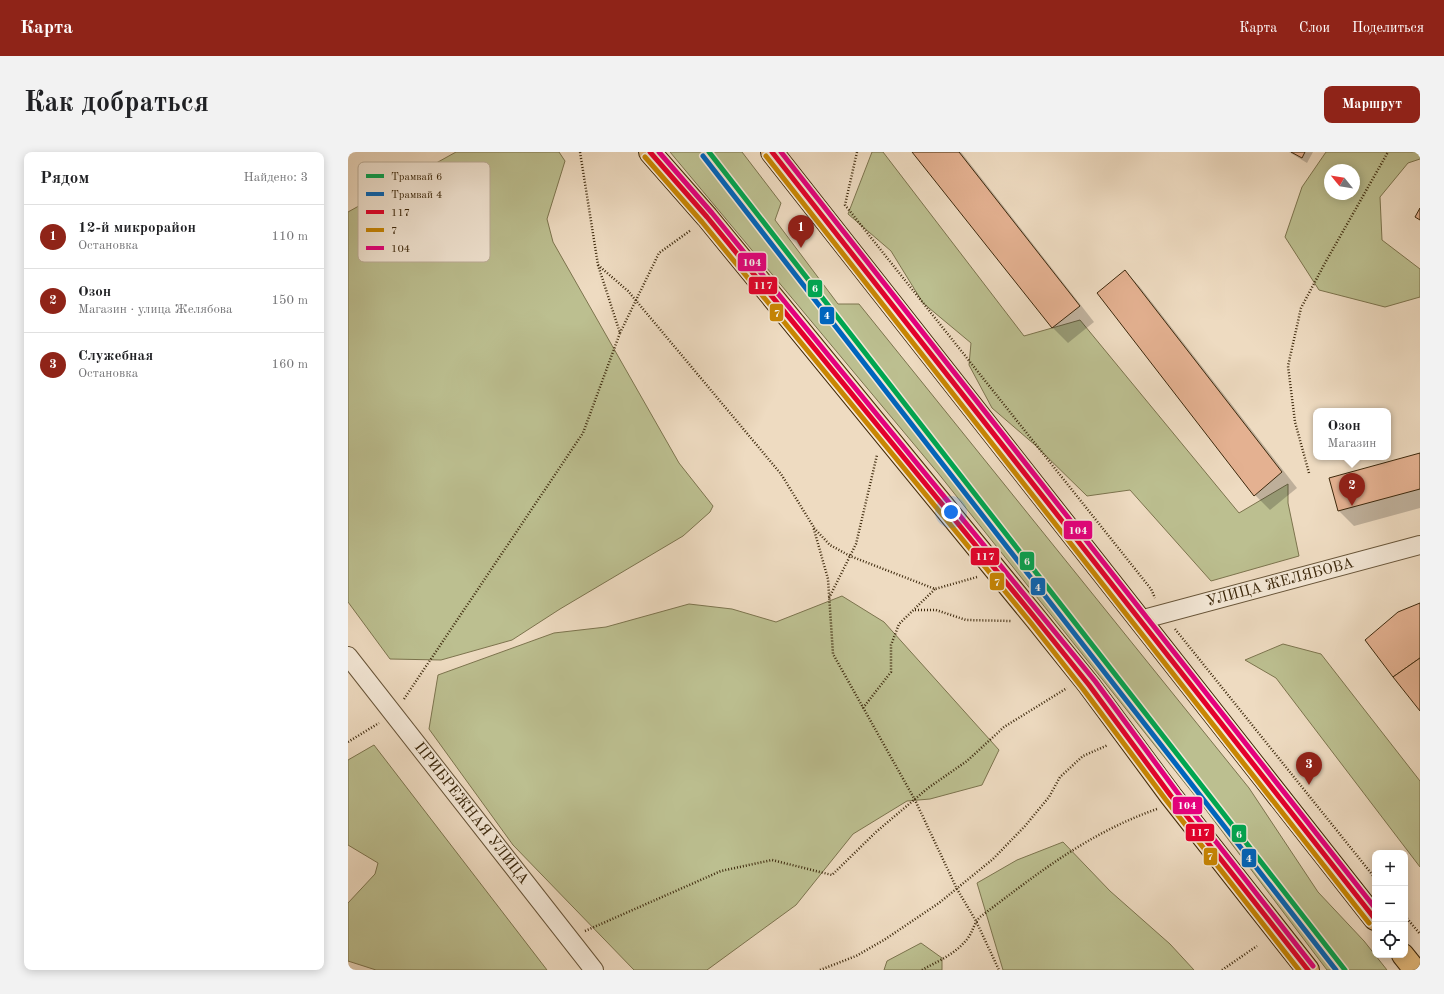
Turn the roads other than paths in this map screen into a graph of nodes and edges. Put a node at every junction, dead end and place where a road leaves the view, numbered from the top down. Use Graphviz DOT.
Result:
graph roads {
  1 [pos="650,152"];
  2 [pos="772,152"];
  3 [pos="1420,545"];
  4 [pos="1140,620"];
  5 [pos="348,656"];
  6 [pos="1372,915"];
  7 [pos="1405,958"];
  8 [pos="594,970"];
  9 [pos="1308,970"];
  10 [pos="1415,970"];
  1 -- 9 [label="main road"];
  2 -- 4 [label="main road"];
  3 -- 4 [label="street, УЛИЦА ЖЕЛЯБОВА"];
  4 -- 6 [label="main road"];
  5 -- 8 [label="street, ПРИБРЕЖНАЯ УЛИЦА"];
  7 -- 10 [label="main road"];
}
